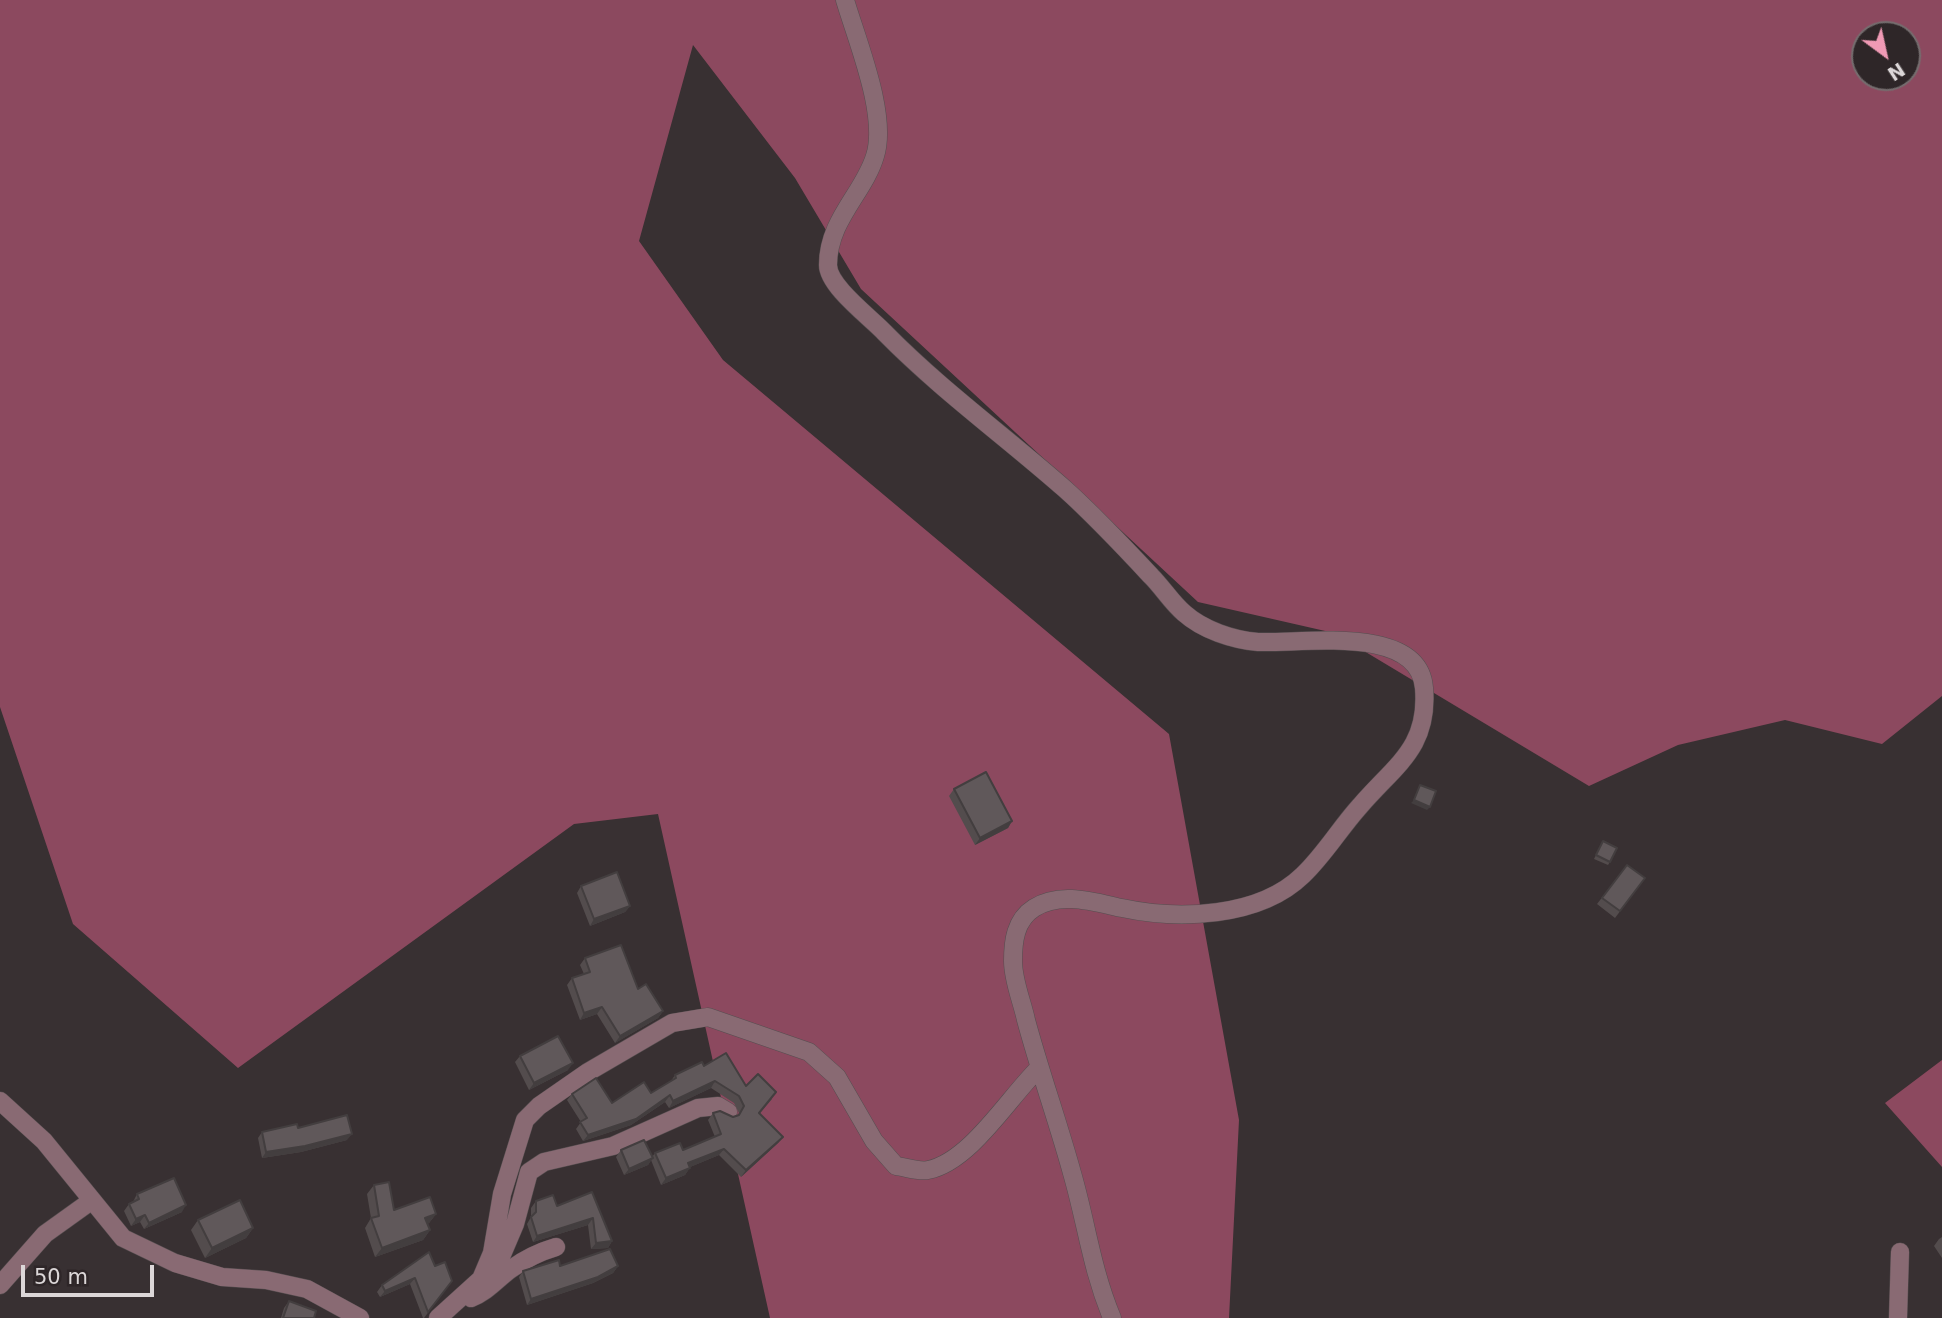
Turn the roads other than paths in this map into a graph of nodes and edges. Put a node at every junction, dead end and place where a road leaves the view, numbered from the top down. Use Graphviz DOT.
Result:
graph roads {
  1 [pos="845,0"];
  2 [pos="1039,1068"];
  3 [pos="0,1101"];
  4 [pos="728,1112"];
  5 [pos="91,1201"];
  6 [pos="555,1247"];
  7 [pos="1900,1252"];
  8 [pos="482,1276"];
  9 [pos="0,1285"];
  10 [pos="454,1303"];
  11 [pos="360,1318"];
  12 [pos="438,1318"];
  13 [pos="1112,1318"];
  14 [pos="1898,1318"];
  1 -- 2 [label="street"];
  2 -- 8 [label="street"];
  2 -- 13 [label="street"];
  3 -- 5 [label="street"];
  4 -- 8 [label="street"];
  5 -- 9 [label="street"];
  5 -- 11 [label="street"];
  6 -- 10 [label="street"];
  7 -- 14 [label="street"];
  8 -- 10 [label="street"];
  10 -- 12 [label="street"];
}
